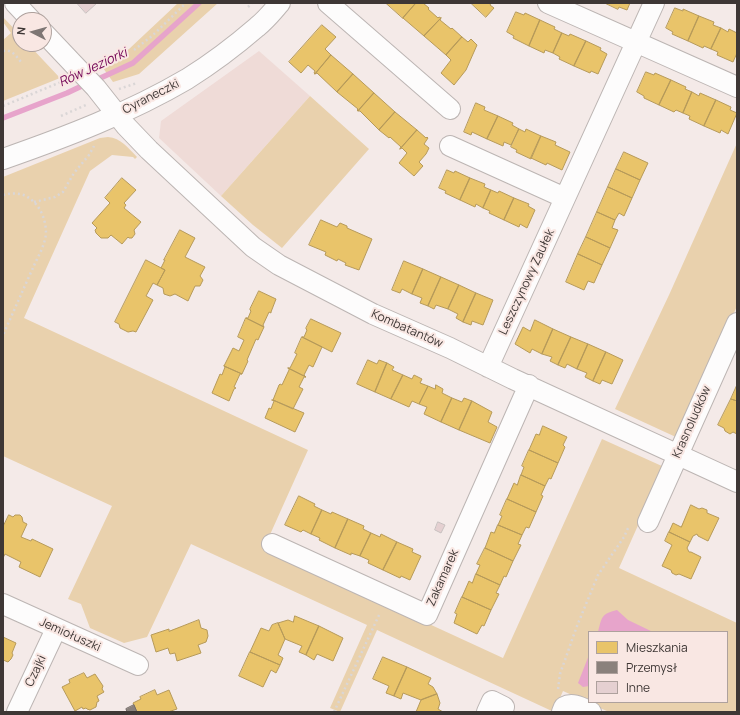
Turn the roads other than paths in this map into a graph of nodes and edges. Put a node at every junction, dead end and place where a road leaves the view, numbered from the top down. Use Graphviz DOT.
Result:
graph roads {
  1 [pos="15,3"];
  2 [pos="280,3"];
  3 [pos="328,3"];
  4 [pos="548,3"];
  5 [pos="654,3"];
  6 [pos="23,12"];
  7 [pos="636,42"];
  8 [pos="52,44"];
  9 [pos="737,87"];
  10 [pos="450,109"];
  11 [pos="117,115"];
  12 [pos="450,146"];
  13 [pos="3,159"];
  14 [pos="565,198"];
  15 [pos="737,323"];
  16 [pos="488,367"];
  17 [pos="529,386"];
  18 [pos="678,455"];
  19 [pos="737,482"];
  20 [pos="640,521"];
  21 [pos="272,544"];
  22 [pos="3,604"];
  23 [pos="56,629"];
  24 [pos="138,665"];
  25 [pos="563,709"];
  26 [pos="17,712"];
  27 [pos="591,712"];
  1 -- 6 [label="street"];
  2 -- 11 [label="street, Cyraneczki"];
  3 -- 10 [label="street"];
  4 -- 7 [label="street"];
  5 -- 7 [label="street, Leszczynowy Zaułek"];
  7 -- 9 [label="street"];
  7 -- 14 [label="street, Leszczynowy Zaułek"];
  8 -- 11 [label="street, Kombatantów"];
  11 -- 13 [label="street, Cyraneczki"];
  11 -- 16 [label="street, Kombatantów"];
  12 -- 14 [label="street"];
  14 -- 16 [label="street, Leszczynowy Zaułek"];
  15 -- 18 [label="street, Krasnoludków"];
  16 -- 17 [label="street, Kombatantów"];
  17 -- 18 [label="street, Kombatantów"];
  17 -- 21 [label="street, Zakamarek"];
  18 -- 19 [label="street, Kombatantów"];
  18 -- 20 [label="street, Krasnoludków"];
  22 -- 23 [label="street, Jemiołuszki"];
  23 -- 24 [label="street, Jemiołuszki"];
  23 -- 26 [label="street, Czajki"];
  25 -- 27 [label="street"];
}
